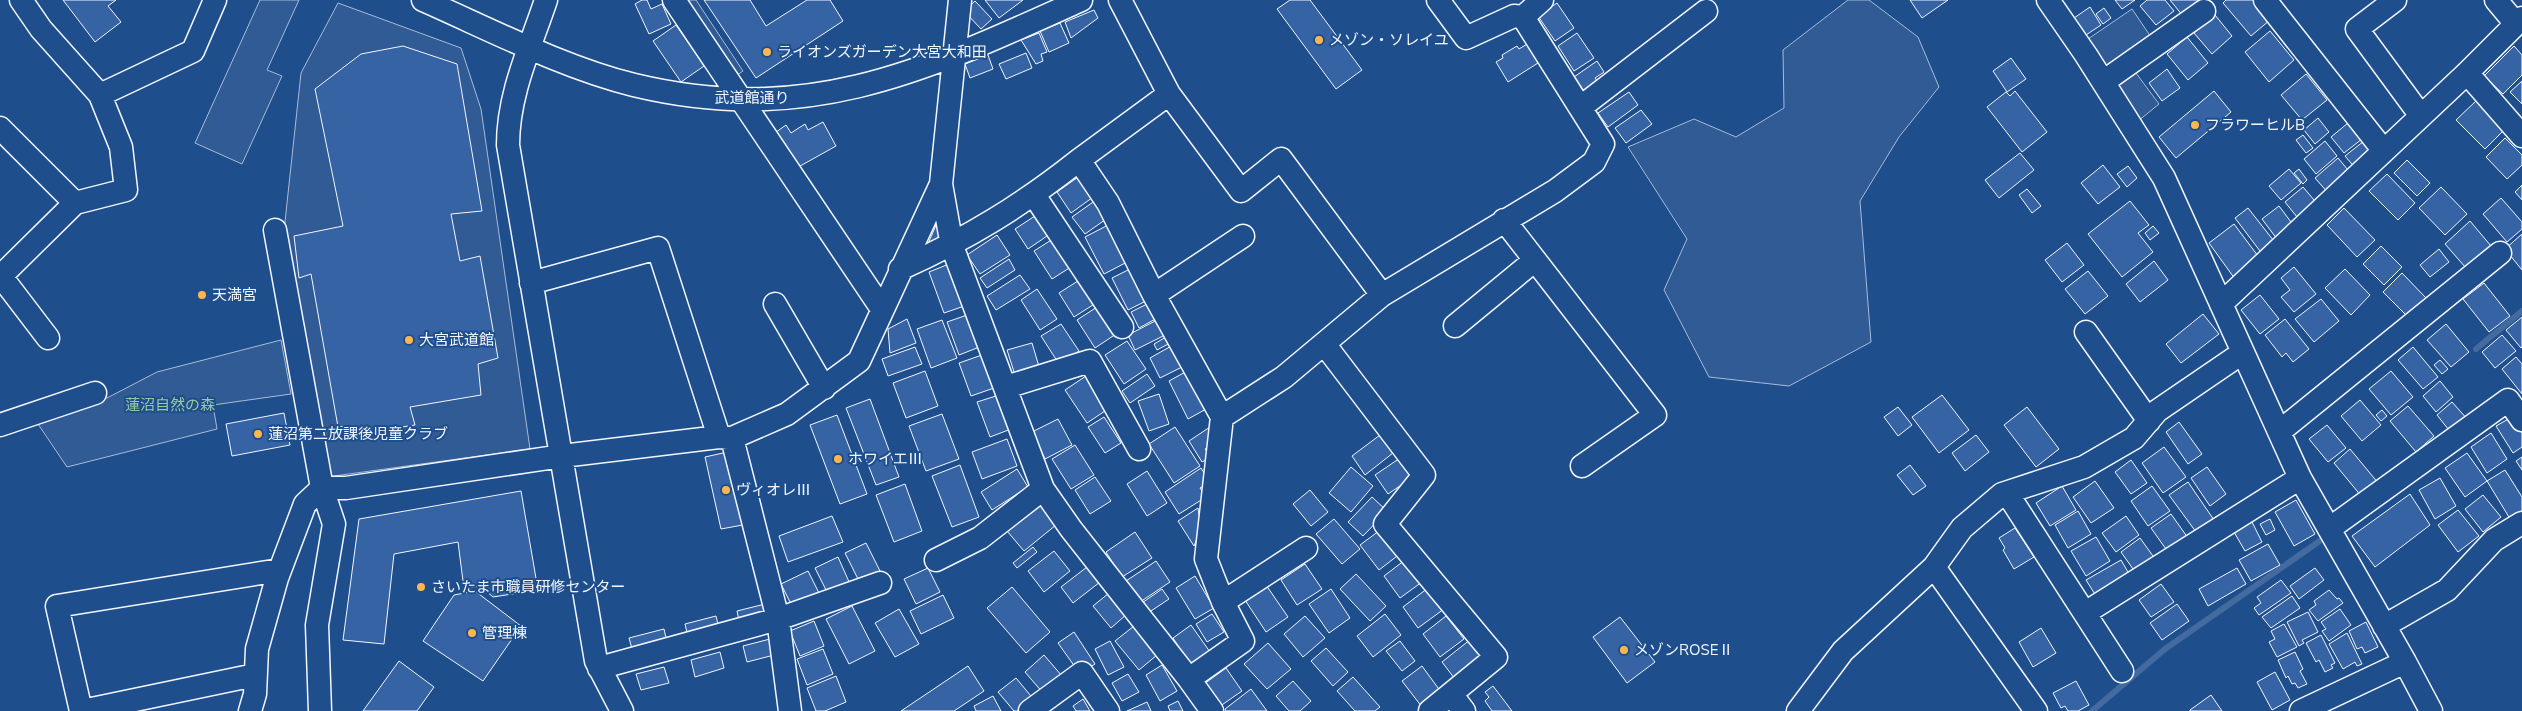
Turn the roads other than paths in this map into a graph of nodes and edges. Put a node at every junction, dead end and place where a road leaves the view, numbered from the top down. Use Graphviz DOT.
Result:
graph roads {
  1 [pos="21,0"];
  2 [pos="215,0"];
  3 [pos="423,0"];
  4 [pos="546,0"];
  5 [pos="674,0"];
  6 [pos="960,0"];
  7 [pos="1081,0"];
  8 [pos="1120,0"];
  9 [pos="1438,0"];
  10 [pos="1542,0"];
  11 [pos="2048,0"];
  12 [pos="2395,0"];
  13 [pos="2496,0"];
  14 [pos="2270,2"];
  15 [pos="1706,11"];
  16 [pos="2204,11"];
  17 [pos="1523,17"];
  18 [pos="2519,21"];
  19 [pos="530,48"];
  20 [pos="955,56"];
  21 [pos="2467,74"];
  22 [pos="2103,82"];
  23 [pos="1169,94"];
  24 [pos="100,95"];
  25 [pos="741,100"];
  26 [pos="1581,107"];
  27 [pos="2422,116"];
  28 [pos="0,128"];
  29 [pos="2522,136"];
  30 [pos="2384,151"];
  31 [pos="1079,160"];
  32 [pos="941,184"];
  33 [pos="1034,195"];
  34 [pos="75,203"];
  35 [pos="1504,220"];
  36 [pos="275,230"];
  37 [pos="1243,236"];
  38 [pos="952,246"];
  39 [pos="2500,253"];
  40 [pos="1535,260"];
  41 [pos="900,269"];
  42 [pos="0,276"];
  43 [pos="531,283"];
  44 [pos="1154,294"];
  45 [pos="1382,295"];
  46 [pos="775,304"];
  47 [pos="2221,304"];
  48 [pos="882,309"];
  49 [pos="1122,326"];
  50 [pos="1455,326"];
  51 [pos="2086,332"];
  52 [pos="48,338"];
  53 [pos="1325,345"];
  54 [pos="2242,353"];
  55 [pos="1006,387"];
  56 [pos="824,388"];
  57 [pos="95,392"];
  58 [pos="1222,417"];
  59 [pos="2522,420"];
  60 [pos="2149,421"];
  61 [pos="0,425"];
  62 [pos="2278,432"];
  63 [pos="725,438"];
  64 [pos="1139,449"];
  65 [pos="562,456"];
  66 [pos="1582,466"];
  67 [pos="2300,478"];
  68 [pos="322,488"];
  69 [pos="1043,489"];
  70 [pos="2007,493"];
  71 [pos="2522,523"];
  72 [pos="2329,529"];
  73 [pos="1306,548"];
  74 [pos="936,560"];
  75 [pos="1934,567"];
  76 [pos="280,570"];
  77 [pos="880,582"];
  78 [pos="1223,602"];
  79 [pos="2085,613"];
  80 [pos="778,619"];
  81 [pos="2384,626"];
  82 [pos="2405,662"];
  83 [pos="599,668"];
  84 [pos="2122,672"];
  85 [pos="255,675"];
  86 [pos="1190,679"];
  87 [pos="1457,703"];
  88 [pos="81,711"];
  89 [pos="250,711"];
  90 [pos="320,711"];
  91 [pos="622,711"];
  92 [pos="790,711"];
  93 [pos="1030,711"];
  94 [pos="1108,711"];
  95 [pos="1212,711"];
  96 [pos="1430,711"];
  97 [pos="1798,711"];
  98 [pos="2036,711"];
  99 [pos="2301,711"];
  100 [pos="2430,711"];
  1 -- 24 [label="street"];
  2 -- 24 [label="street"];
  3 -- 19 [label="street, 武道館通り"];
  4 -- 19 [label="street"];
  5 -- 25 [label="street"];
  6 -- 20 [label="street"];
  7 -- 20 [label="street, 武道館通り"];
  8 -- 23 [label="street"];
  9 -- 17 [label="street"];
  10 -- 17 [label="street"];
  11 -- 22 [label="street"];
  12 -- 27 [label="street"];
  13 -- 18 [label="street"];
  14 -- 30 [label="street"];
  15 -- 26 [label="street"];
  16 -- 22 [label="street"];
  17 -- 26 [label="street"];
  18 -- 21 [label="street"];
  19 -- 25 [label="street, 武道館通り"];
  19 -- 43 [label="street"];
  20 -- 25 [label="street, 武道館通り"];
  20 -- 32 [label="street"];
  21 -- 27 [label="street"];
  21 -- 29 [label="street"];
  22 -- 47 [label="street"];
  23 -- 31 [label="street"];
  23 -- 45 [label="street"];
  24 -- 34 [label="street"];
  25 -- 48 [label="street"];
  26 -- 35 [label="street"];
  27 -- 30 [label="street"];
  28 -- 34 [label="street"];
  30 -- 47 [label="street"];
  31 -- 33 [label="street"];
  31 -- 44 [label="street"];
  32 -- 38 [label="street"];
  32 -- 41 [label="street"];
  33 -- 38 [label="street"];
  33 -- 49 [label="street"];
  34 -- 42 [label="street"];
  35 -- 40 [label="street"];
  35 -- 45 [label="street"];
  36 -- 68 [label="street"];
  37 -- 44 [label="street"];
  38 -- 41 [label="street"];
  38 -- 55 [label="street"];
  39 -- 62 [label="street"];
  40 -- 50 [label="street"];
  40 -- 66 [label="street"];
  41 -- 48 [label="street"];
  42 -- 52 [label="street"];
  43 -- 63 [label="street"];
  43 -- 65 [label="street"];
  44 -- 58 [label="street"];
  45 -- 53 [label="street"];
  46 -- 56 [label="street"];
  47 -- 54 [label="street"];
  48 -- 56 [label="street"];
  51 -- 60 [label="street"];
  53 -- 58 [label="street"];
  53 -- 87 [label="street"];
  54 -- 60 [label="street"];
  54 -- 62 [label="street"];
  55 -- 64 [label="street"];
  55 -- 69 [label="street"];
  56 -- 63 [label="street"];
  57 -- 61 [label="street"];
  58 -- 78 [label="street"];
  59 -- 72 [label="street"];
  60 -- 70 [label="street"];
  62 -- 67 [label="street"];
  63 -- 65 [label="street"];
  63 -- 80 [label="street"];
  65 -- 68 [label="street"];
  65 -- 83 [label="street"];
  67 -- 72 [label="street"];
  67 -- 79 [label="street"];
  68 -- 76 [label="street"];
  68 -- 90 [label="street"];
  69 -- 74 [label="street"];
  69 -- 86 [label="street"];
  70 -- 75 [label="street"];
  70 -- 79 [label="street"];
  71 -- 81 [label="street"];
  72 -- 81 [label="street"];
  73 -- 78 [label="street"];
  75 -- 97 [label="street"];
  75 -- 98 [label="street"];
  76 -- 85 [label="street"];
  76 -- 88 [label="street"];
  77 -- 80 [label="street"];
  78 -- 86 [label="street"];
  79 -- 84 [label="street"];
  80 -- 83 [label="street"];
  80 -- 92 [label="street"];
  81 -- 82 [label="street"];
  82 -- 99 [label="street"];
  82 -- 100 [label="street"];
  83 -- 91 [label="street"];
  85 -- 88 [label="street"];
  85 -- 89 [label="street"];
  86 -- 95 [label="street"];
  87 -- 96 [label="street"];
  93 -- 94 [label="street"];
}
